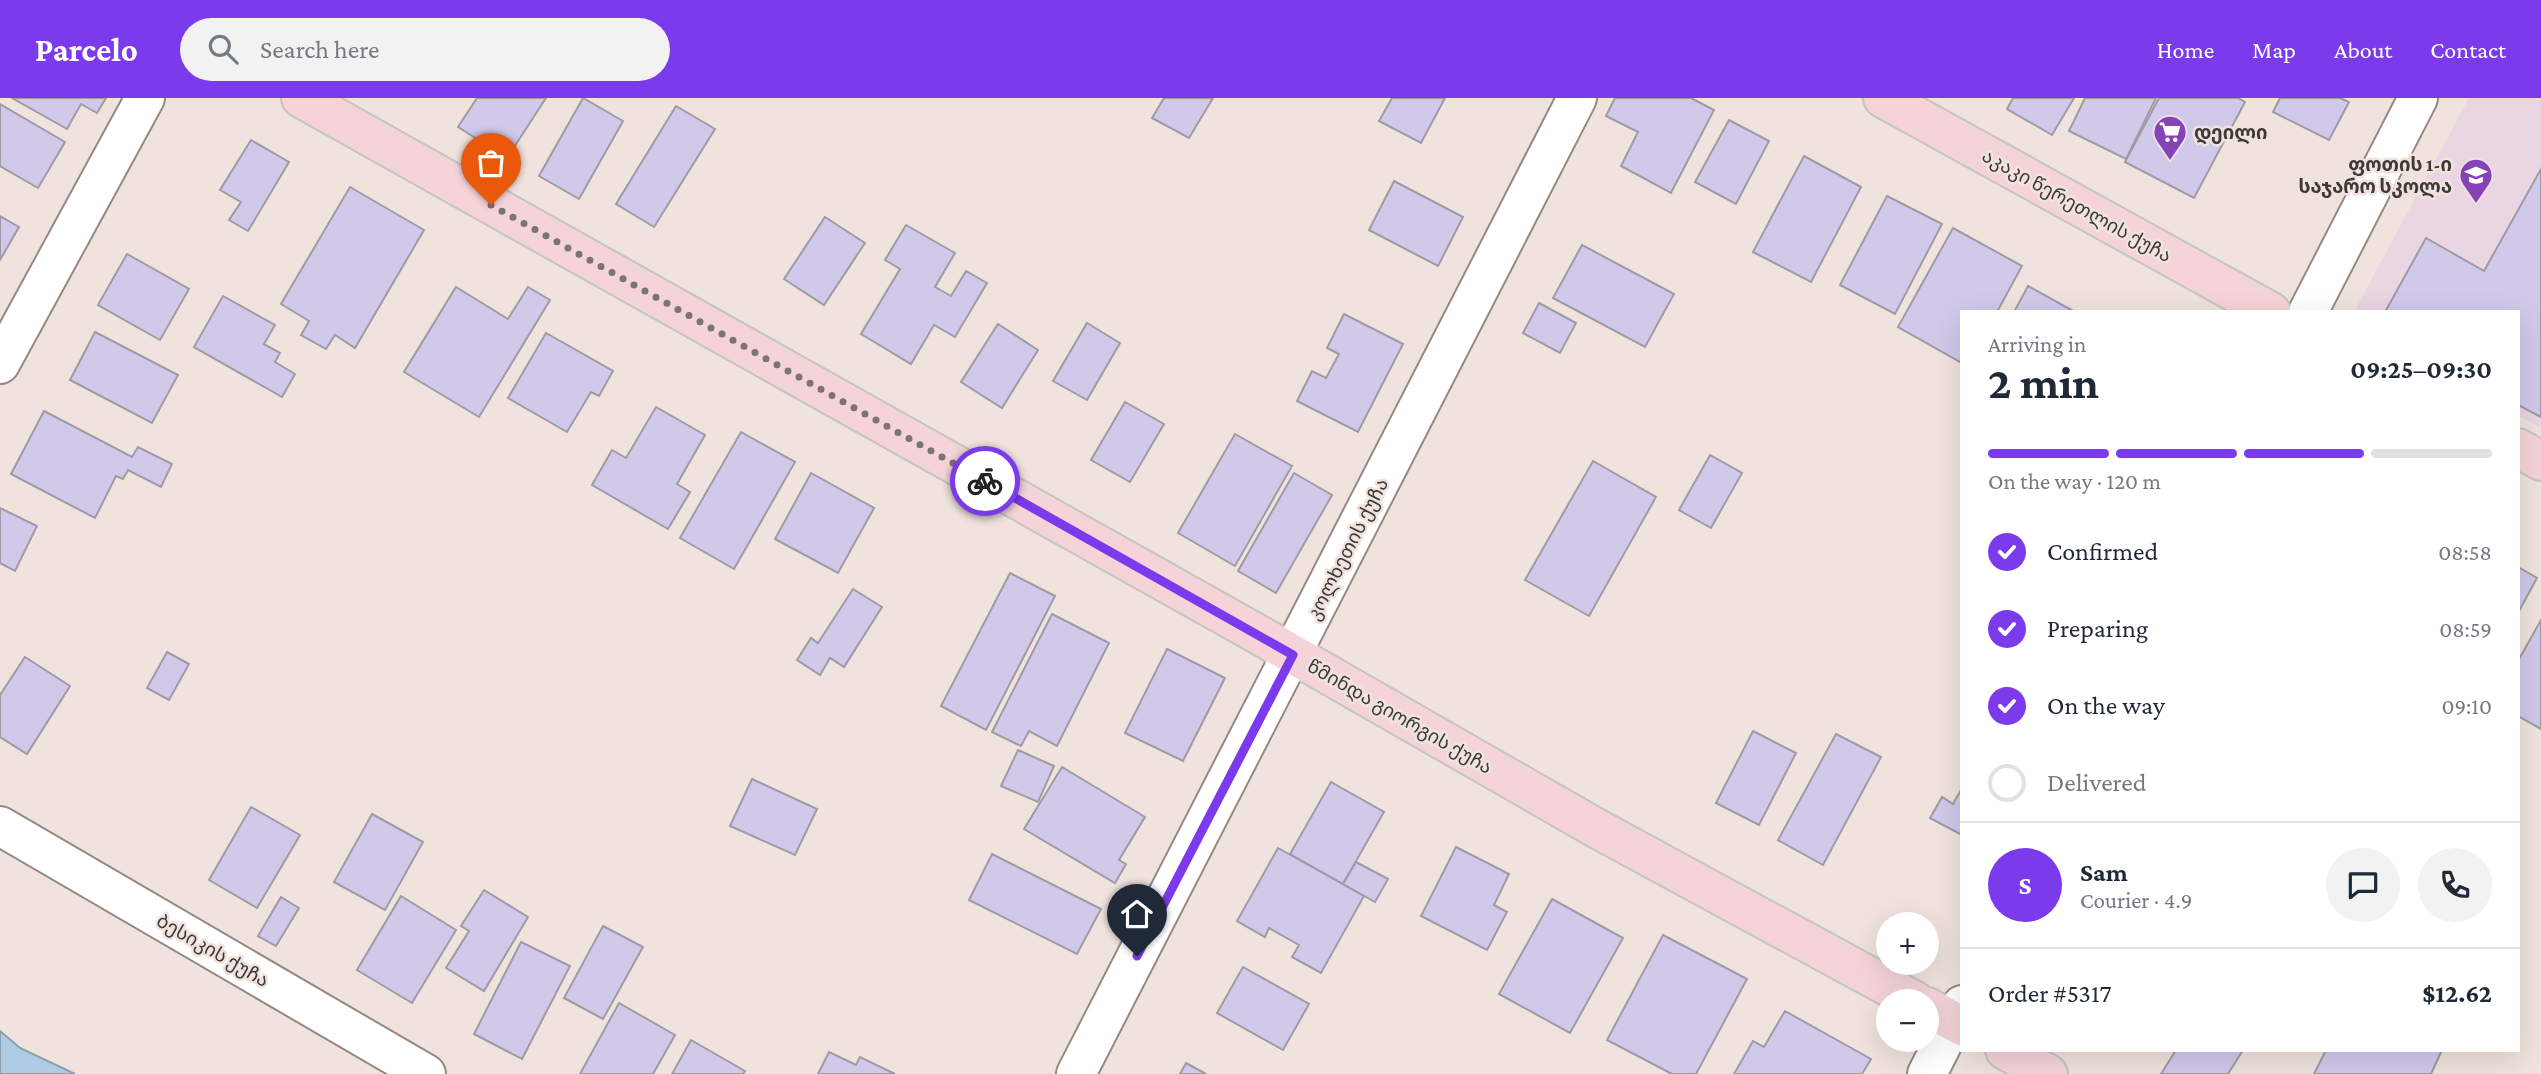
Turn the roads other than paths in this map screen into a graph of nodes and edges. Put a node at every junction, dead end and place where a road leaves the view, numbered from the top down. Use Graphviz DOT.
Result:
graph roads {
  1 [pos="145,98"];
  2 [pos="301,98"];
  3 [pos="1577,98"];
  4 [pos="1883,98"];
  5 [pos="2418,98"];
  6 [pos="2266,310"];
  7 [pos="2309,310"];
  8 [pos="0,364"];
  9 [pos="2520,450"];
  10 [pos="2541,461"];
  11 [pos="1293,655"];
  12 [pos="0,826"];
  13 [pos="1893,989"];
  14 [pos="1951,1015"];
  15 [pos="2009,1052"];
  16 [pos="426,1074"];
  17 [pos="1076,1074"];
  18 [pos="1927,1074"];
  19 [pos="2048,1074"];
  1 -- 8 [label="street"];
  2 -- 11 [label="main road, წმინდა გიორგის ქუჩა"];
  3 -- 11 [label="street, კოლხეთის ქუჩა"];
  4 -- 6 [label="main road, აკაკი წერეთლის ქუჩა"];
  5 -- 7 [label="street"];
  9 -- 10 [label="main road"];
  11 -- 13 [label="main road, წმინდა გიორგის ქუჩა"];
  11 -- 17 [label="street, კოლხეთის ქუჩა"];
  12 -- 16 [label="street, ბესიკის ქუჩა"];
  14 -- 18 [label="street"];
  15 -- 19 [label="main road"];
}
